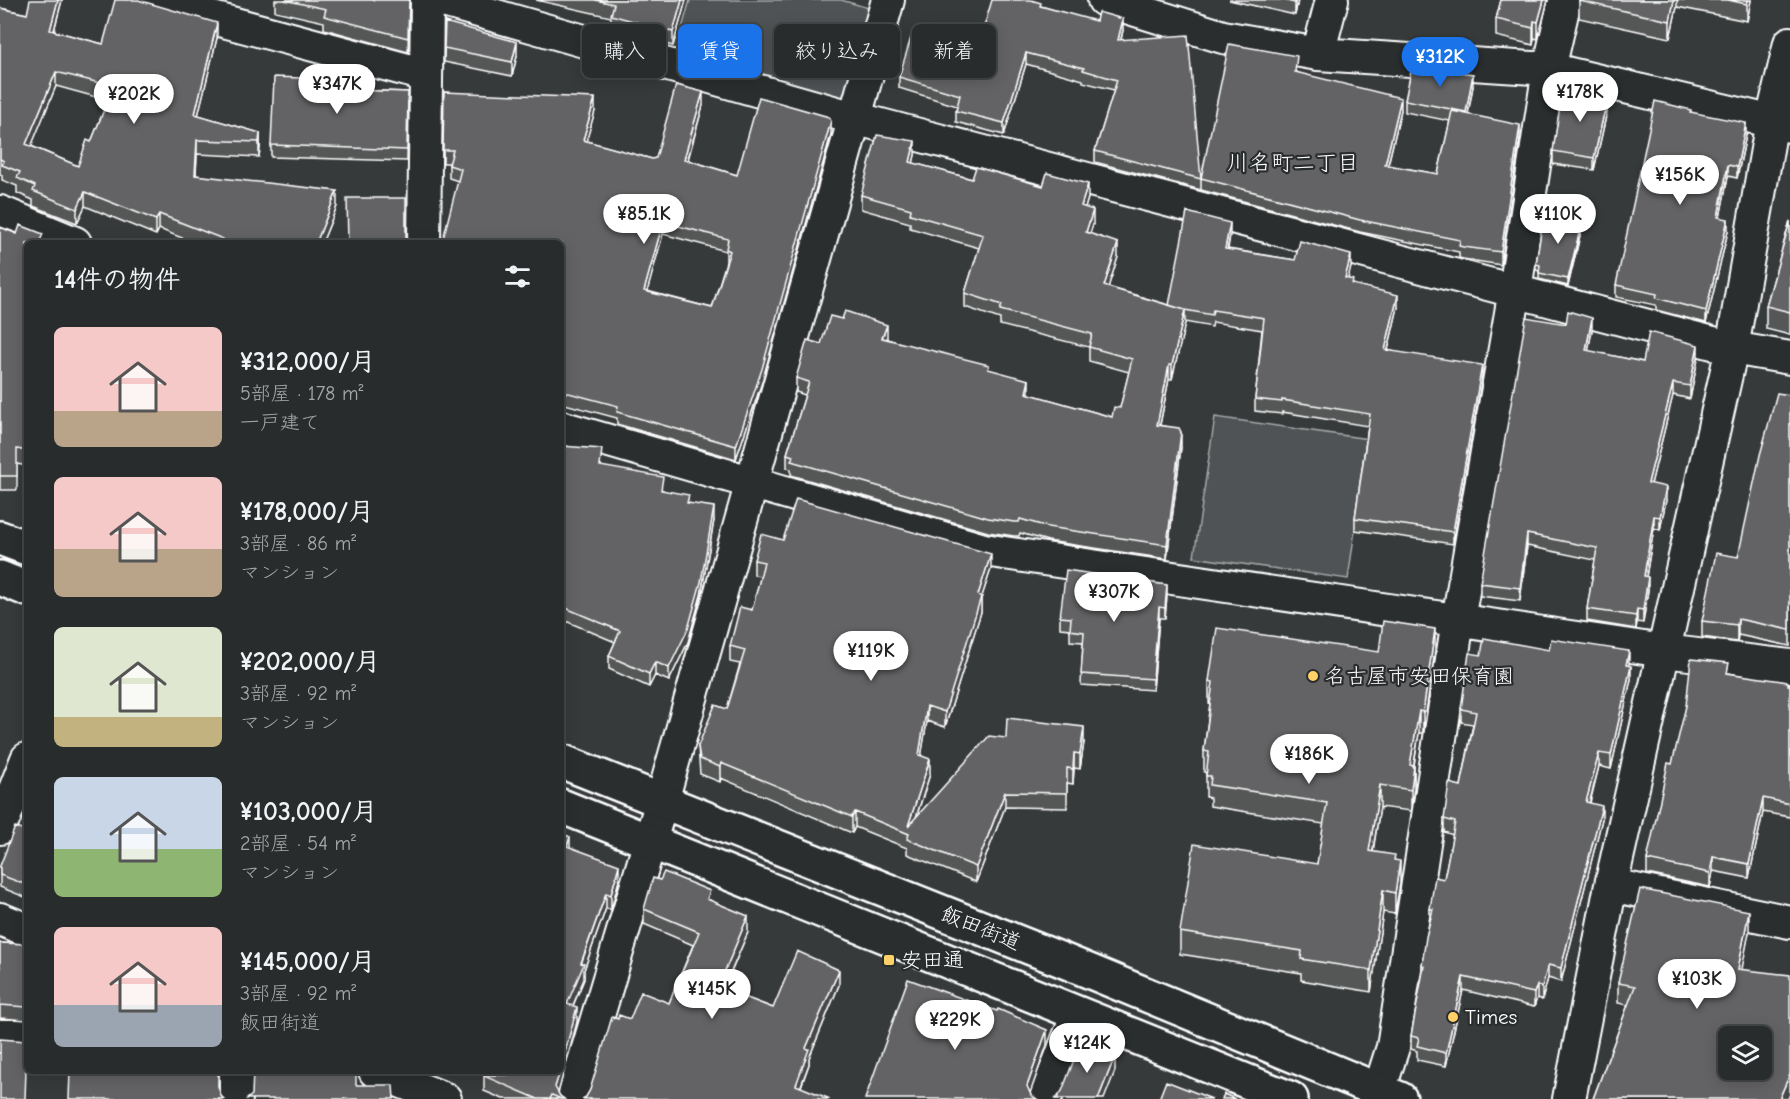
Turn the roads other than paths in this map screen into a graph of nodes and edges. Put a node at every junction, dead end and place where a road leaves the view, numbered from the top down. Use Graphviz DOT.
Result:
graph roads {
  1 [pos="145,0"];
  2 [pos="427,0"];
  3 [pos="440,0"];
  4 [pos="888,0"];
  5 [pos="1104,0"];
  6 [pos="1332,0"];
  7 [pos="1564,0"];
  8 [pos="1790,43"];
  9 [pos="1318,54"];
  10 [pos="1549,69"];
  11 [pos="426,75"];
  12 [pos="854,118"];
  13 [pos="1781,123"];
  14 [pos="0,212"];
  15 [pos="68,240"];
  16 [pos="424,240"];
  17 [pos="1515,290"];
  18 [pos="1732,348"];
  19 [pos="1790,358"];
  20 [pos="564,428"];
  21 [pos="750,483"];
  22 [pos="0,538"];
  23 [pos="24,547"];
  24 [pos="0,578"];
  25 [pos="24,588"];
  26 [pos="1458,620"];
  27 [pos="1664,651"];
  28 [pos="1790,666"];
  29 [pos="564,762"];
  30 [pos="24,767"];
  31 [pos="662,801"];
  32 [pos="564,807"];
  33 [pos="0,828"];
  34 [pos="650,842"];
  35 [pos="1611,885"];
  36 [pos="0,919"];
  37 [pos="1790,922"];
  38 [pos="24,929"];
  39 [pos="1078,1014"];
  40 [pos="0,1035"];
  41 [pos="24,1036"];
  42 [pos="236,1074"];
  43 [pos="382,1074"];
  44 [pos="1390,1095"];
  45 [pos="236,1099"];
  46 [pos="445,1099"];
  47 [pos="573,1099"];
  48 [pos="1045,1099"];
  49 [pos="1291,1099"];
  50 [pos="1569,1099"];
  1 -- 11 [label="street"];
  2 -- 11 [label="street"];
  3 -- 12 [label="street"];
  4 -- 12 [label="street"];
  5 -- 9 [label="street"];
  6 -- 9 [label="street"];
  7 -- 10 [label="street"];
  8 -- 13 [label="street"];
  9 -- 10 [label="street"];
  10 -- 13 [label="street"];
  10 -- 17 [label="street"];
  11 -- 16 [label="street"];
  12 -- 17 [label="street"];
  12 -- 21 [label="street"];
  13 -- 18 [label="street"];
  14 -- 15 [label="street"];
  17 -- 18 [label="street"];
  17 -- 26 [label="street"];
  18 -- 19 [label="street"];
  18 -- 27 [label="street"];
  20 -- 21 [label="street"];
  21 -- 26 [label="street"];
  21 -- 31 [label="street"];
  22 -- 23 [label="highway"];
  24 -- 25 [label="highway"];
  26 -- 27 [label="street"];
  26 -- 44 [label="street"];
  27 -- 28 [label="street"];
  27 -- 35 [label="street"];
  29 -- 31 [label="highway, 飯田街道"];
  30 -- 33 [label="street"];
  31 -- 34 [label="street"];
  31 -- 44 [label="highway, 飯田街道"];
  32 -- 34 [label="highway, 飯田街道"];
  34 -- 39 [label="highway, 飯田街道"];
  34 -- 47 [label="street"];
  35 -- 37 [label="street"];
  35 -- 50 [label="street"];
  36 -- 38 [label="street"];
  39 -- 48 [label="street"];
  39 -- 49 [label="highway, 飯田街道"];
  40 -- 41 [label="street"];
  42 -- 45 [label="street"];
  43 -- 46 [label="street"];
}
